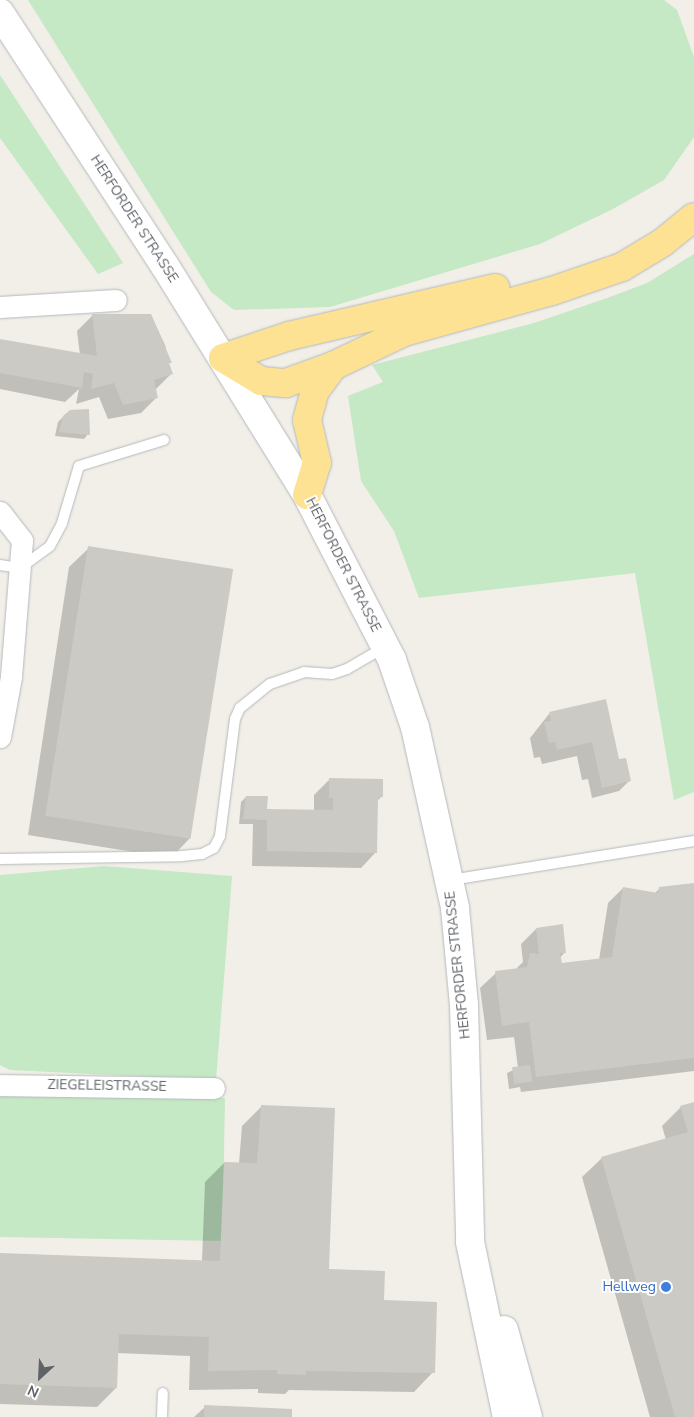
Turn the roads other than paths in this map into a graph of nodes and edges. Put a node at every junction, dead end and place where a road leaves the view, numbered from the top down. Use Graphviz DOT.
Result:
graph roads {
  1 [pos="0,14"];
  2 [pos="694,197"];
  3 [pos="694,217"];
  4 [pos="116,300"];
  5 [pos="0,307"];
  6 [pos="223,358"];
  7 [pos="333,366"];
  8 [pos="164,440"];
  9 [pos="307,495"];
  10 [pos="0,512"];
  11 [pos="10,567"];
  12 [pos="385,646"];
  13 [pos="0,737"];
  14 [pos="694,841"];
  15 [pos="0,859"];
  16 [pos="449,880"];
  17 [pos="0,1085"];
  18 [pos="214,1088"];
  19 [pos="471,1195"];
  20 [pos="163,1393"];
  21 [pos="162,1417"];
  22 [pos="507,1417"];
  23 [pos="528,1417"];
  1 -- 6 [label="main road, HERFORDER STRASSE"];
  2 -- 6 [label="highway"];
  3 -- 7 [label="highway"];
  4 -- 5 [label="street"];
  6 -- 7 [label="highway"];
  6 -- 9 [label="main road, HERFORDER STRASSE"];
  7 -- 9 [label="highway"];
  8 -- 11 [label="lane"];
  9 -- 12 [label="main road, HERFORDER STRASSE"];
  10 -- 11 [label="street"];
  11 -- 13 [label="street"];
  12 -- 15 [label="lane"];
  12 -- 16 [label="main road, HERFORDER STRASSE"];
  14 -- 16 [label="lane"];
  16 -- 19 [label="main road, HERFORDER STRASSE"];
  17 -- 18 [label="street, ZIEGELEISTRASSE"];
  19 -- 22 [label="main road, HERFORDER STRASSE"];
  19 -- 23 [label="main road, HERFORDER STRASSE"];
  20 -- 21 [label="lane"];
}
